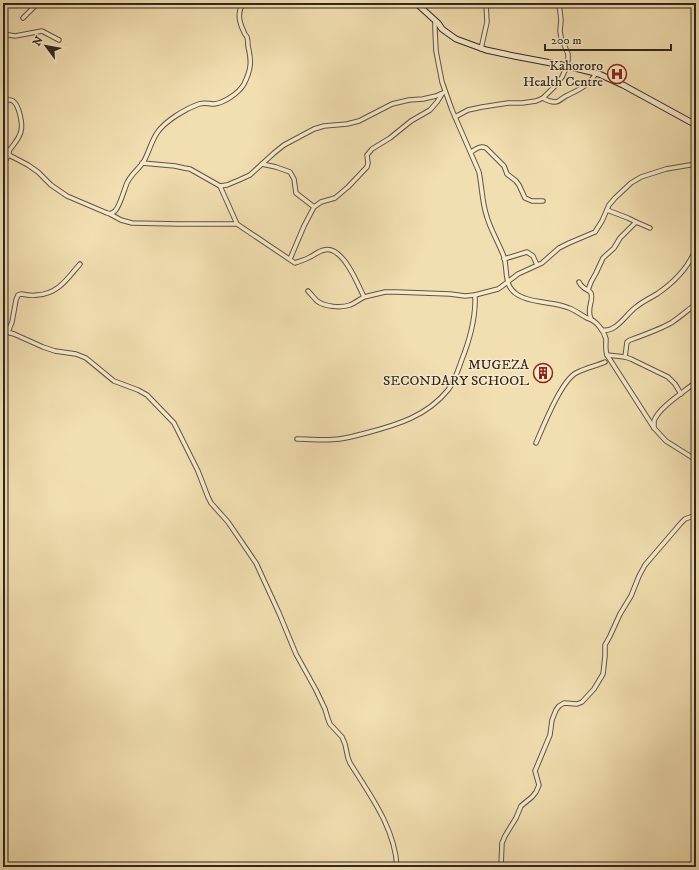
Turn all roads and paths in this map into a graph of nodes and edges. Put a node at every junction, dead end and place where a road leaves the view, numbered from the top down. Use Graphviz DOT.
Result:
graph roads {
  1 [pos="38,3"];
  2 [pos="243,3"];
  3 [pos="416,3"];
  4 [pos="486,3"];
  5 [pos="559,3"];
  6 [pos="23,18"];
  7 [pos="435,21"];
  8 [pos="3,34"];
  9 [pos="59,40"];
  10 [pos="481,49"];
  11 [pos="567,66"];
  12 [pos="596,73"];
  13 [pos="443,93"];
  14 [pos="543,98"];
  15 [pos="3,100"];
  16 [pos="455,117"];
  17 [pos="696,125"];
  18 [pos="3,147"];
  19 [pos="471,152"];
  20 [pos="9,153"];
  21 [pos="142,163"];
  22 [pos="3,164"];
  23 [pos="262,164"];
  24 [pos="696,164"];
  25 [pos="220,186"];
  26 [pos="543,201"];
  27 [pos="314,207"];
  28 [pos="607,210"];
  29 [pos="110,214"];
  30 [pos="636,222"];
  31 [pos="237,224"];
  32 [pos="650,228"];
  33 [pos="696,248"];
  34 [pos="504,259"];
  35 [pos="290,260"];
  36 [pos="80,264"];
  37 [pos="537,265"];
  38 [pos="508,282"];
  39 [pos="579,282"];
  40 [pos="588,290"];
  41 [pos="308,291"];
  42 [pos="475,295"];
  43 [pos="364,297"];
  44 [pos="696,304"];
  45 [pos="591,319"];
  46 [pos="602,330"];
  47 [pos="3,331"];
  48 [pos="8,332"];
  49 [pos="607,355"];
  50 [pos="625,357"];
  51 [pos="605,362"];
  52 [pos="696,382"];
  53 [pos="681,394"];
  54 [pos="654,428"];
  55 [pos="297,439"];
  56 [pos="536,443"];
  57 [pos="694,460"];
  58 [pos="696,472"];
  59 [pos="696,515"];
  60 [pos="397,867"];
  61 [pos="502,867"];
  1 -- 6 [label="street"];
  2 -- 21 [label="street"];
  3 -- 7 [label="street"];
  4 -- 10 [label="street"];
  5 -- 11 [label="street"];
  7 -- 10 [label="street"];
  7 -- 13 [label="street"];
  8 -- 9 [label="street"];
  10 -- 11 [label="street"];
  11 -- 12 [label="street"];
  11 -- 14 [label="street"];
  12 -- 14 [label="street"];
  12 -- 17 [label="street"];
  13 -- 16 [label="street"];
  13 -- 23 [label="street"];
  13 -- 27 [label="street"];
  14 -- 16 [label="street"];
  15 -- 20 [label="street"];
  16 -- 19 [label="street"];
  18 -- 20 [label="street"];
  19 -- 26 [label="street"];
  19 -- 34 [label="street"];
  20 -- 22 [label="street"];
  20 -- 29 [label="street"];
  21 -- 25 [label="street"];
  21 -- 29 [label="street"];
  23 -- 25 [label="street"];
  23 -- 27 [label="street"];
  24 -- 28 [label="street"];
  25 -- 31 [label="street"];
  27 -- 35 [label="street"];
  28 -- 30 [label="street"];
  28 -- 37 [label="street"];
  29 -- 31 [label="street"];
  30 -- 32 [label="street"];
  30 -- 40 [label="street"];
  31 -- 35 [label="street"];
  33 -- 46 [label="street"];
  34 -- 37 [label="street"];
  34 -- 38 [label="street"];
  35 -- 43 [label="street"];
  36 -- 48 [label="street"];
  37 -- 38 [label="street"];
  38 -- 42 [label="street"];
  38 -- 45 [label="street"];
  39 -- 40 [label="street"];
  40 -- 45 [label="street"];
  41 -- 43 [label="street"];
  42 -- 43 [label="street"];
  42 -- 55 [label="street"];
  44 -- 50 [label="street"];
  45 -- 46 [label="street"];
  46 -- 49 [label="street"];
  47 -- 48 [label="street"];
  48 -- 60 [label="street"];
  49 -- 50 [label="street"];
  49 -- 54 [label="street"];
  50 -- 53 [label="street"];
  51 -- 56 [label="street"];
  52 -- 53 [label="street"];
  53 -- 54 [label="street"];
  54 -- 57 [label="street"];
  57 -- 58 [label="street"];
  59 -- 61 [label="street"];
}
